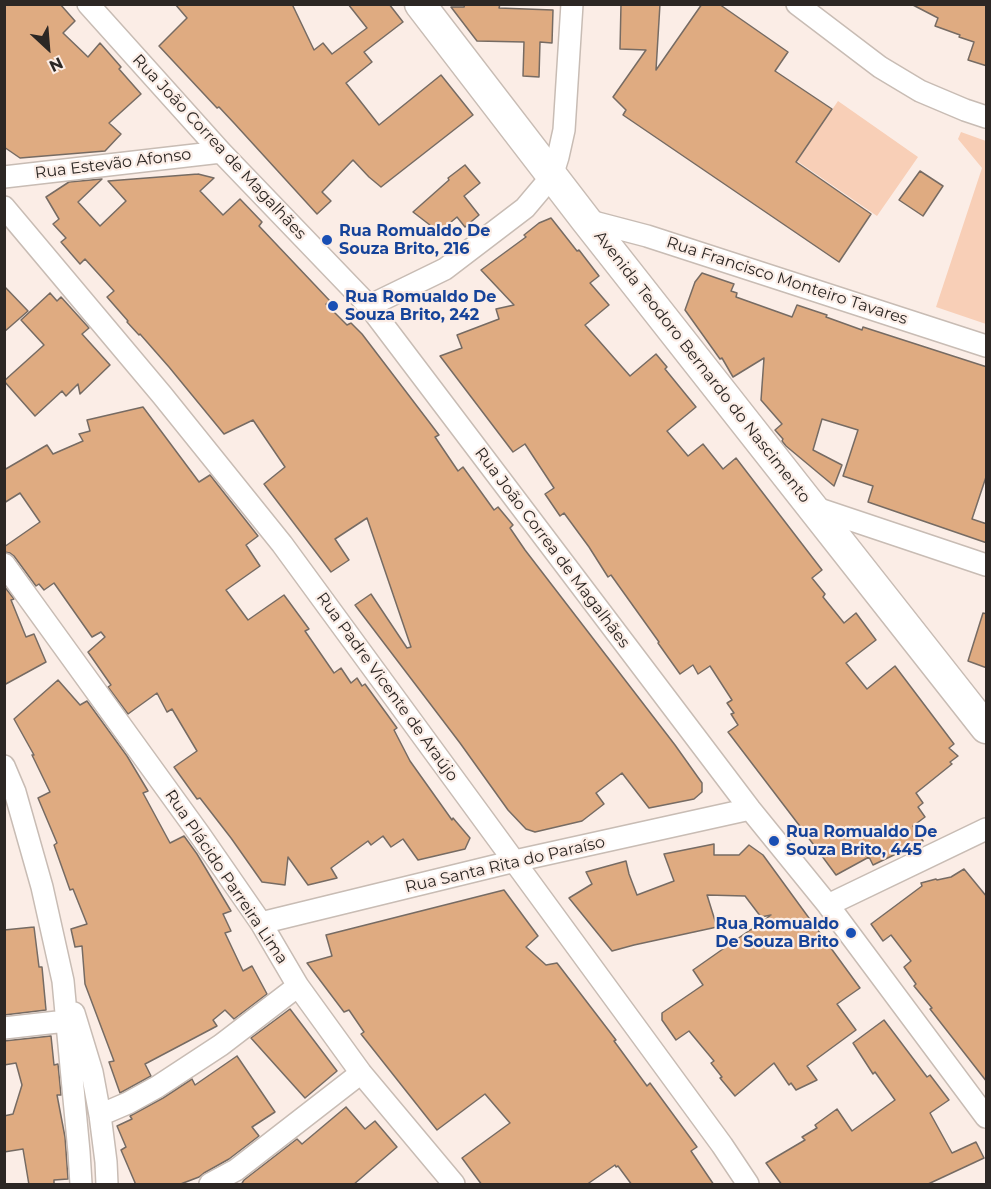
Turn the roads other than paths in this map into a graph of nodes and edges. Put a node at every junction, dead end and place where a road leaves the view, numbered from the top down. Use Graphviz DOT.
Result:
graph roads {
  1 [pos="88,4"];
  2 [pos="420,4"];
  3 [pos="572,4"];
  4 [pos="797,4"];
  5 [pos="987,117"];
  6 [pos="221,152"];
  7 [pos="552,176"];
  8 [pos="4,177"];
  9 [pos="4,207"];
  10 [pos="586,220"];
  11 [pos="369,306"];
  12 [pos="987,346"];
  13 [pos="813,507"];
  14 [pos="4,564"];
  15 [pos="987,566"];
  16 [pos="987,728"];
  17 [pos="4,766"];
  18 [pos="750,809"];
  19 [pos="987,829"];
  20 [pos="515,861"];
  21 [pos="828,905"];
  22 [pos="261,923"];
  23 [pos="63,981"];
  24 [pos="298,986"];
  25 [pos="66,1021"];
  26 [pos="4,1028"];
  27 [pos="361,1073"];
  28 [pos="100,1115"];
  29 [pos="987,1117"];
  30 [pos="81,1185"];
  31 [pos="107,1185"];
  32 [pos="210,1185"];
  33 [pos="454,1185"];
  34 [pos="748,1185"];
  1 -- 6 [label="street, Rua João Correa de Magalhães"];
  2 -- 7 [label="street, Avenida Teodoro Bernardo do Nascimento"];
  3 -- 7 [label="street"];
  4 -- 5 [label="street"];
  6 -- 8 [label="street, Rua Estevão Afonso"];
  6 -- 11 [label="street, Rua João Correa de Magalhães"];
  7 -- 10 [label="street, Avenida Teodoro Bernardo do Nascimento"];
  7 -- 11 [label="street"];
  9 -- 20 [label="street, Rua Padre Vicente de Araújo"];
  10 -- 12 [label="street, Rua Francisco Monteiro Tavares"];
  10 -- 13 [label="street, Avenida Teodoro Bernardo do Nascimento"];
  11 -- 18 [label="street, Rua João Correa de Magalhães"];
  13 -- 15 [label="street"];
  13 -- 16 [label="street, Avenida Teodoro Bernardo do Nascimento"];
  14 -- 22 [label="street, Rua Plácido Parreira Lima"];
  17 -- 23 [label="street"];
  18 -- 20 [label="street, Rua Santa Rita do Paraíso"];
  18 -- 21 [label="street, Rua João Correa de Magalhães"];
  19 -- 21 [label="street"];
  20 -- 22 [label="street, Rua Santa Rita do Paraíso"];
  20 -- 34 [label="street, Rua Padre Vicente de Araújo"];
  21 -- 29 [label="street, Rua João Correa de Magalhães"];
  22 -- 24 [label="street, Rua Plácido Parreira Lima"];
  23 -- 25 [label="street"];
  23 -- 28 [label="street"];
  24 -- 27 [label="street, Rua Plácido Parreira Lima"];
  24 -- 28 [label="street"];
  25 -- 26 [label="street"];
  25 -- 30 [label="street"];
  27 -- 32 [label="street"];
  27 -- 33 [label="street, Rua Plácido Parreira Lima"];
  28 -- 31 [label="street"];
}
